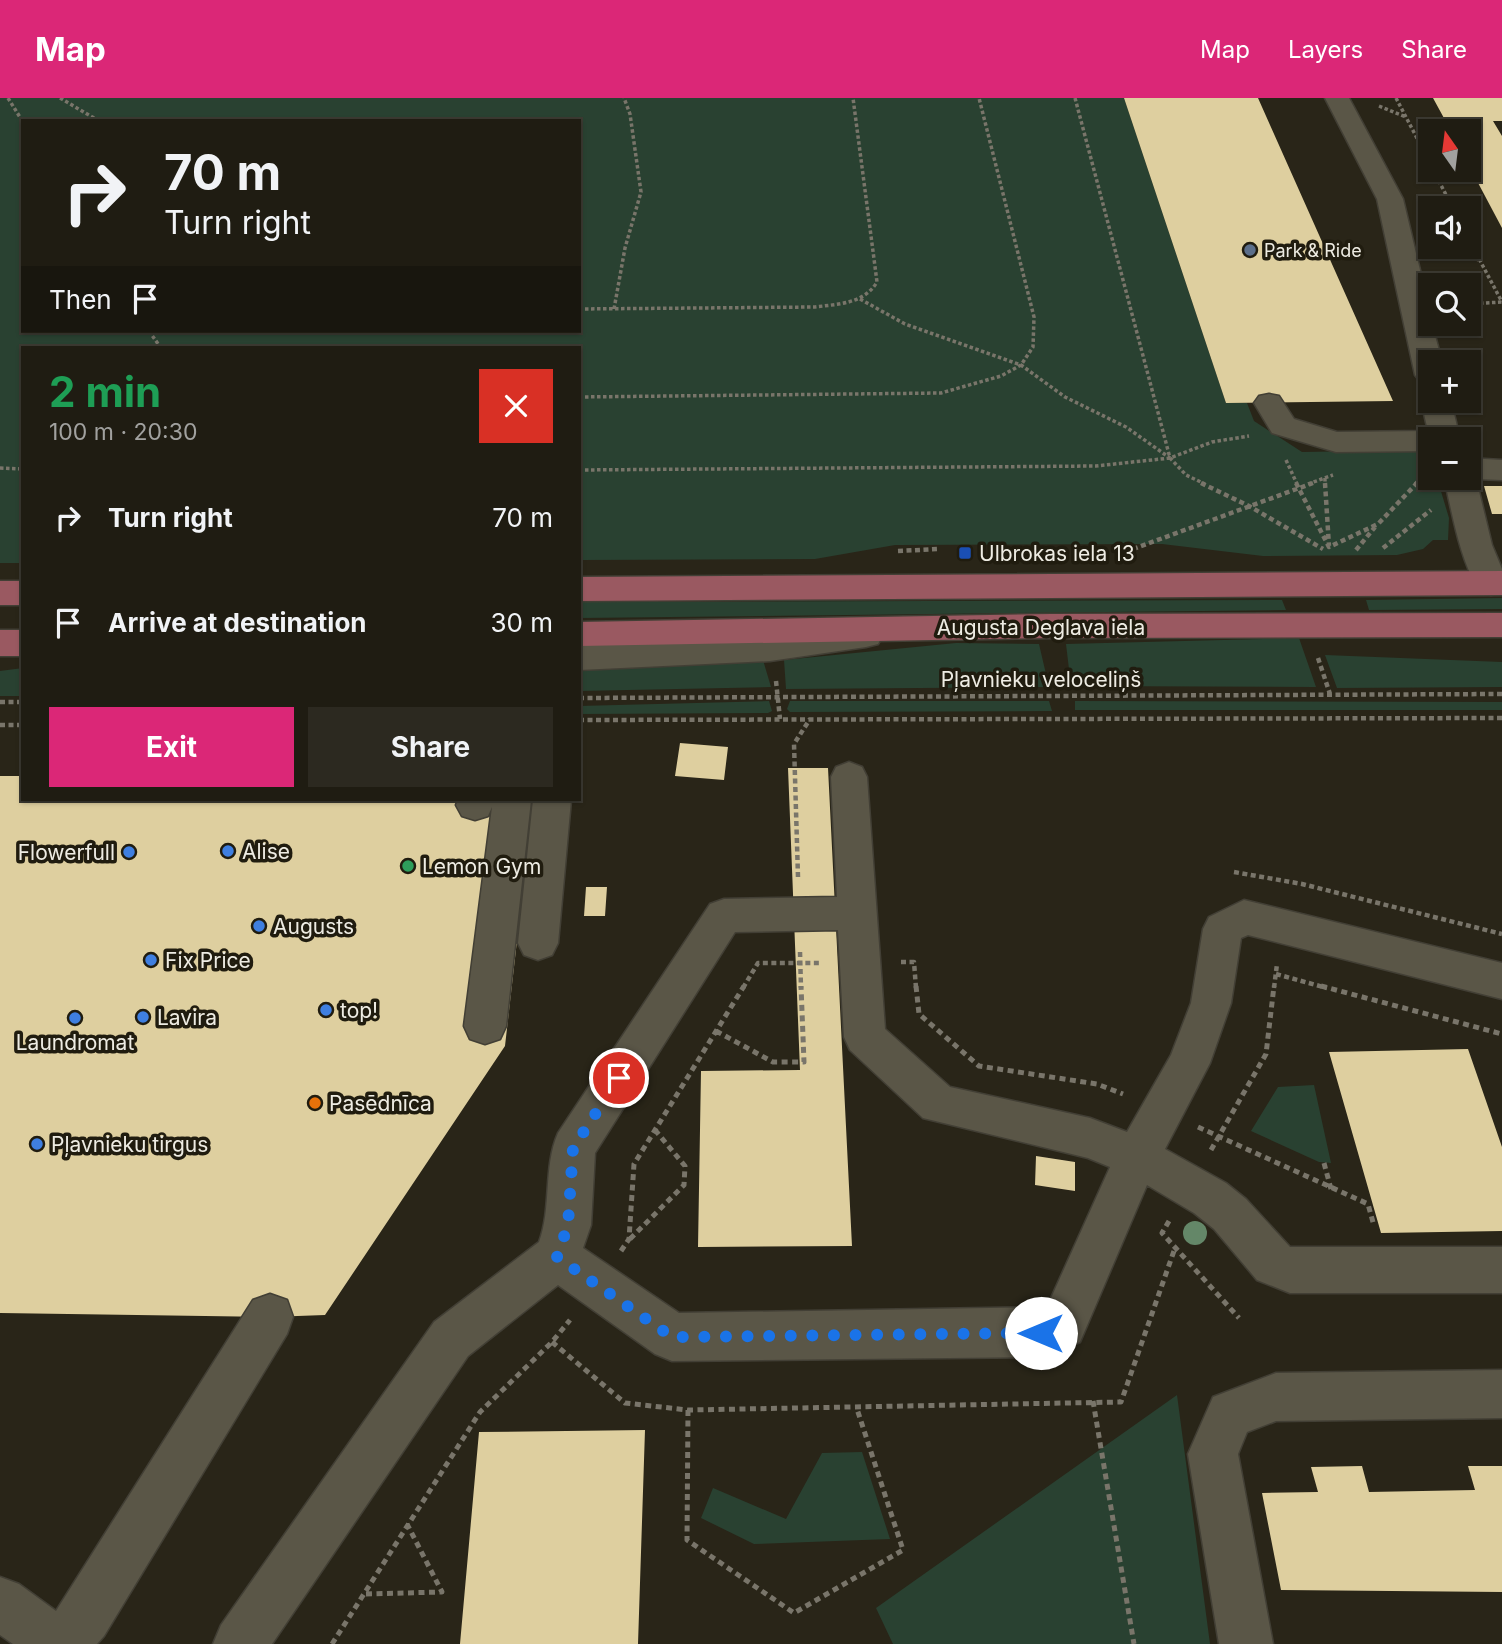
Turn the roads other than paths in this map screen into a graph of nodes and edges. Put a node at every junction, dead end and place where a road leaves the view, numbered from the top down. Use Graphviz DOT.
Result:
graph roads {
  1 [pos="1336,98"];
  2 [pos="1424,350"];
  3 [pos="1276,415"];
  4 [pos="1418,441"];
  5 [pos="1502,470"];
  6 [pos="1481,474"];
  7 [pos="1466,490"];
  8 [pos="1496,583"];
  9 [pos="581,589"];
  10 [pos="0,593"];
  11 [pos="21,593"];
  12 [pos="1502,625"];
  13 [pos="918,627"];
  14 [pos="581,634"];
  15 [pos="0,643"];
  16 [pos="21,643"];
  17 [pos="581,657"];
  18 [pos="849,777"];
  19 [pos="552,801"];
  20 [pos="488,802"];
  21 [pos="857,912"];
  22 [pos="538,943"];
  23 [pos="1502,981"];
  24 [pos="485,1026"];
  25 [pos="1137,1157"];
  26 [pos="557,1257"];
  27 [pos="1502,1270"];
  28 [pos="270,1317"];
  29 [pos="1502,1394"];
  30 [pos="0,1603"];
  31 [pos="61,1644"];
  32 [pos="240,1644"];
  33 [pos="1246,1644"];
  1 -- 2 [label="street"];
  3 -- 4 [label="street"];
  5 -- 6 [label="street"];
  7 -- 8 [label="street"];
  8 -- 9 [label="main road, Augusta Deglava iela"];
  10 -- 11 [label="main road"];
  12 -- 13 [label="main road, Augusta Deglava iela"];
  13 -- 14 [label="main road, Augusta Deglava iela"];
  13 -- 17 [label="street"];
  15 -- 16 [label="main road"];
  18 -- 21 [label="street"];
  19 -- 22 [label="street"];
  20 -- 24 [label="street"];
  21 -- 25 [label="street"];
  21 -- 26 [label="street"];
  23 -- 25 [label="street"];
  25 -- 26 [label="street"];
  25 -- 27 [label="street"];
  26 -- 32 [label="street"];
  28 -- 31 [label="street"];
  29 -- 33 [label="street"];
  30 -- 31 [label="street"];
}
